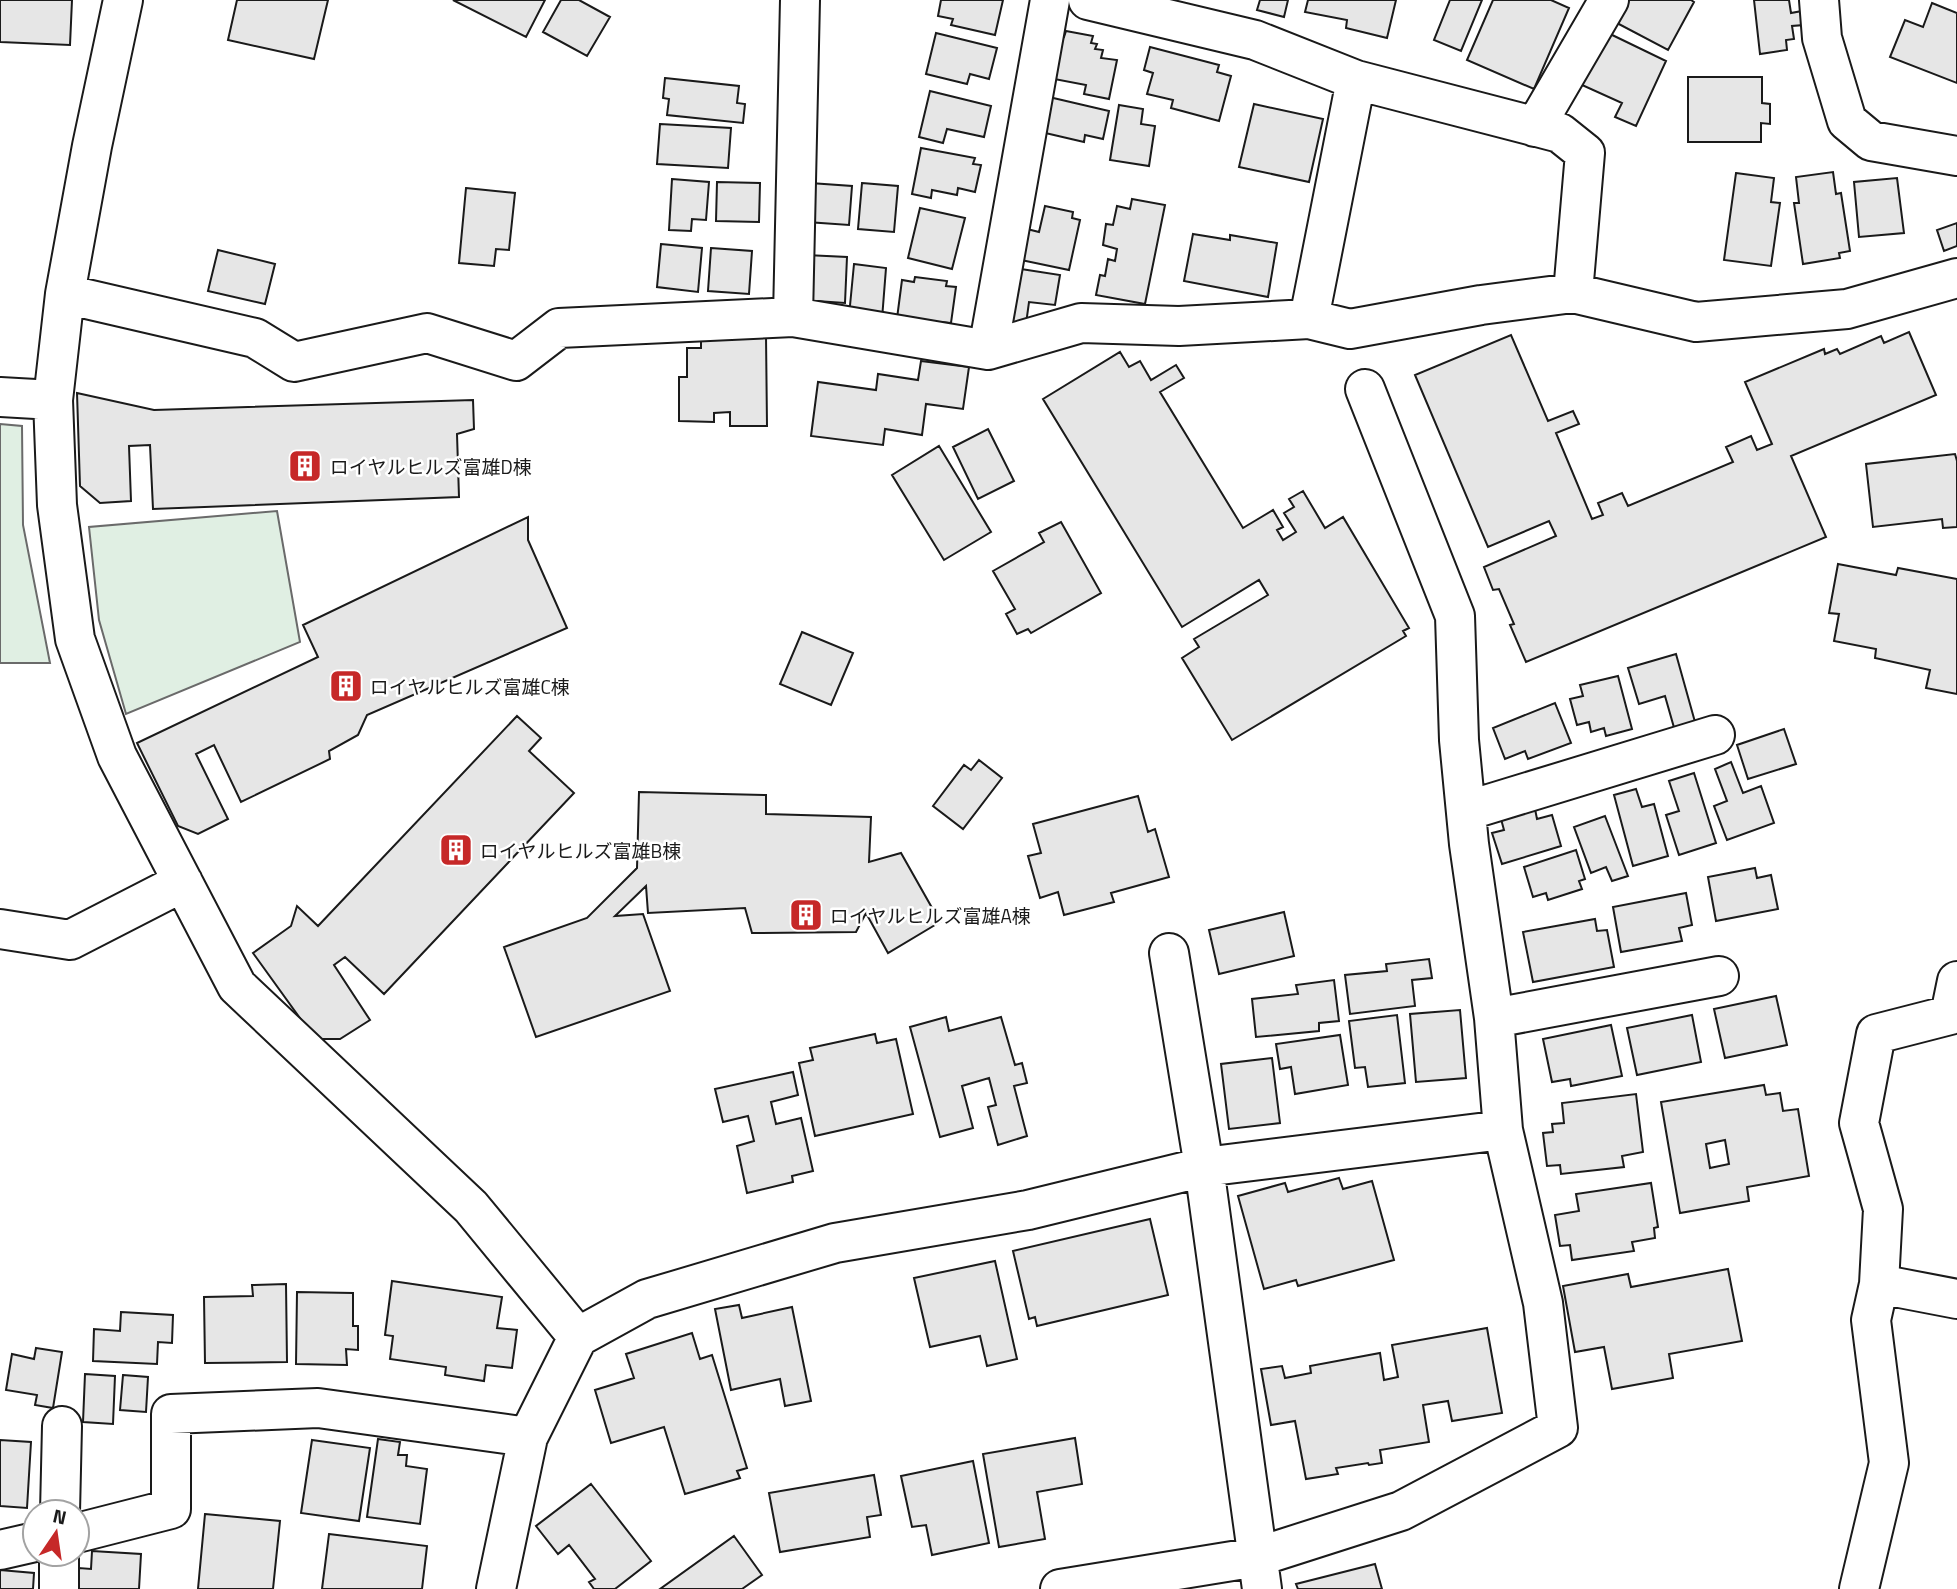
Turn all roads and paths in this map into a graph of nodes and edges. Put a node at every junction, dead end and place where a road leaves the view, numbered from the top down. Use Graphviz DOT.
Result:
graph roads {
  1 [pos="123,0"];
  2 [pos="800,0"];
  3 [pos="1050,0"];
  4 [pos="1088,0"];
  5 [pos="1609,0"];
  6 [pos="1819,0"];
  7 [pos="1356,80"];
  8 [pos="1535,127"];
  9 [pos="1957,156"];
  10 [pos="1957,278"];
  11 [pos="1573,293"];
  12 [pos="65,294"];
  13 [pos="793,317"];
  14 [pos="1309,319"];
  15 [pos="988,350"];
  16 [pos="1365,389"];
  17 [pos="0,397"];
  18 [pos="53,400"];
  19 [pos="1715,736"];
  20 [pos="1466,811"];
  21 [pos="183,882"];
  22 [pos="0,929"];
  23 [pos="1169,953"];
  24 [pos="1719,976"];
  25 [pos="1957,981"];
  26 [pos="1494,1018"];
  27 [pos="1503,1130"];
  28 [pos="1204,1167"];
  29 [pos="1880,1284"];
  30 [pos="1957,1299"];
  31 [pos="578,1337"];
  32 [pos="62,1426"];
  33 [pos="527,1437"];
  34 [pos="60,1498"];
  35 [pos="91,1529"];
  36 [pos="21,1545"];
  37 [pos="0,1550"];
  38 [pos="59,1568"];
  39 [pos="1259,1573"];
  40 [pos="59,1589"];
  41 [pos="496,1589"];
  42 [pos="1060,1589"];
  43 [pos="1858,1589"];
  1 -- 12 [label="street"];
  2 -- 13 [label="street"];
  3 -- 15 [label="street"];
  4 -- 7 [label="street"];
  5 -- 8 [label="street"];
  6 -- 9 [label="street"];
  7 -- 8 [label="street"];
  7 -- 14 [label="street"];
  8 -- 11 [label="street"];
  10 -- 11 [label="street"];
  11 -- 14 [label="street"];
  12 -- 13 [label="street"];
  12 -- 18 [label="street"];
  13 -- 15 [label="street"];
  14 -- 15 [label="street"];
  16 -- 20 [label="street"];
  17 -- 18 [label="street"];
  18 -- 21 [label="street"];
  19 -- 20 [label="street"];
  20 -- 26 [label="street"];
  21 -- 22 [label="street"];
  21 -- 31 [label="street"];
  23 -- 28 [label="street"];
  24 -- 26 [label="street"];
  25 -- 29 [label="street"];
  26 -- 27 [label="street"];
  27 -- 28 [label="street"];
  27 -- 39 [label="street"];
  28 -- 31 [label="street"];
  28 -- 39 [label="street"];
  29 -- 30 [label="street"];
  29 -- 43 [label="street"];
  31 -- 33 [label="street"];
  32 -- 34 [label="street"];
  33 -- 35 [label="street"];
  33 -- 41 [label="street"];
  36 -- 37 [label="street"];
  38 -- 40 [label="street"];
  39 -- 42 [label="street"];
}
